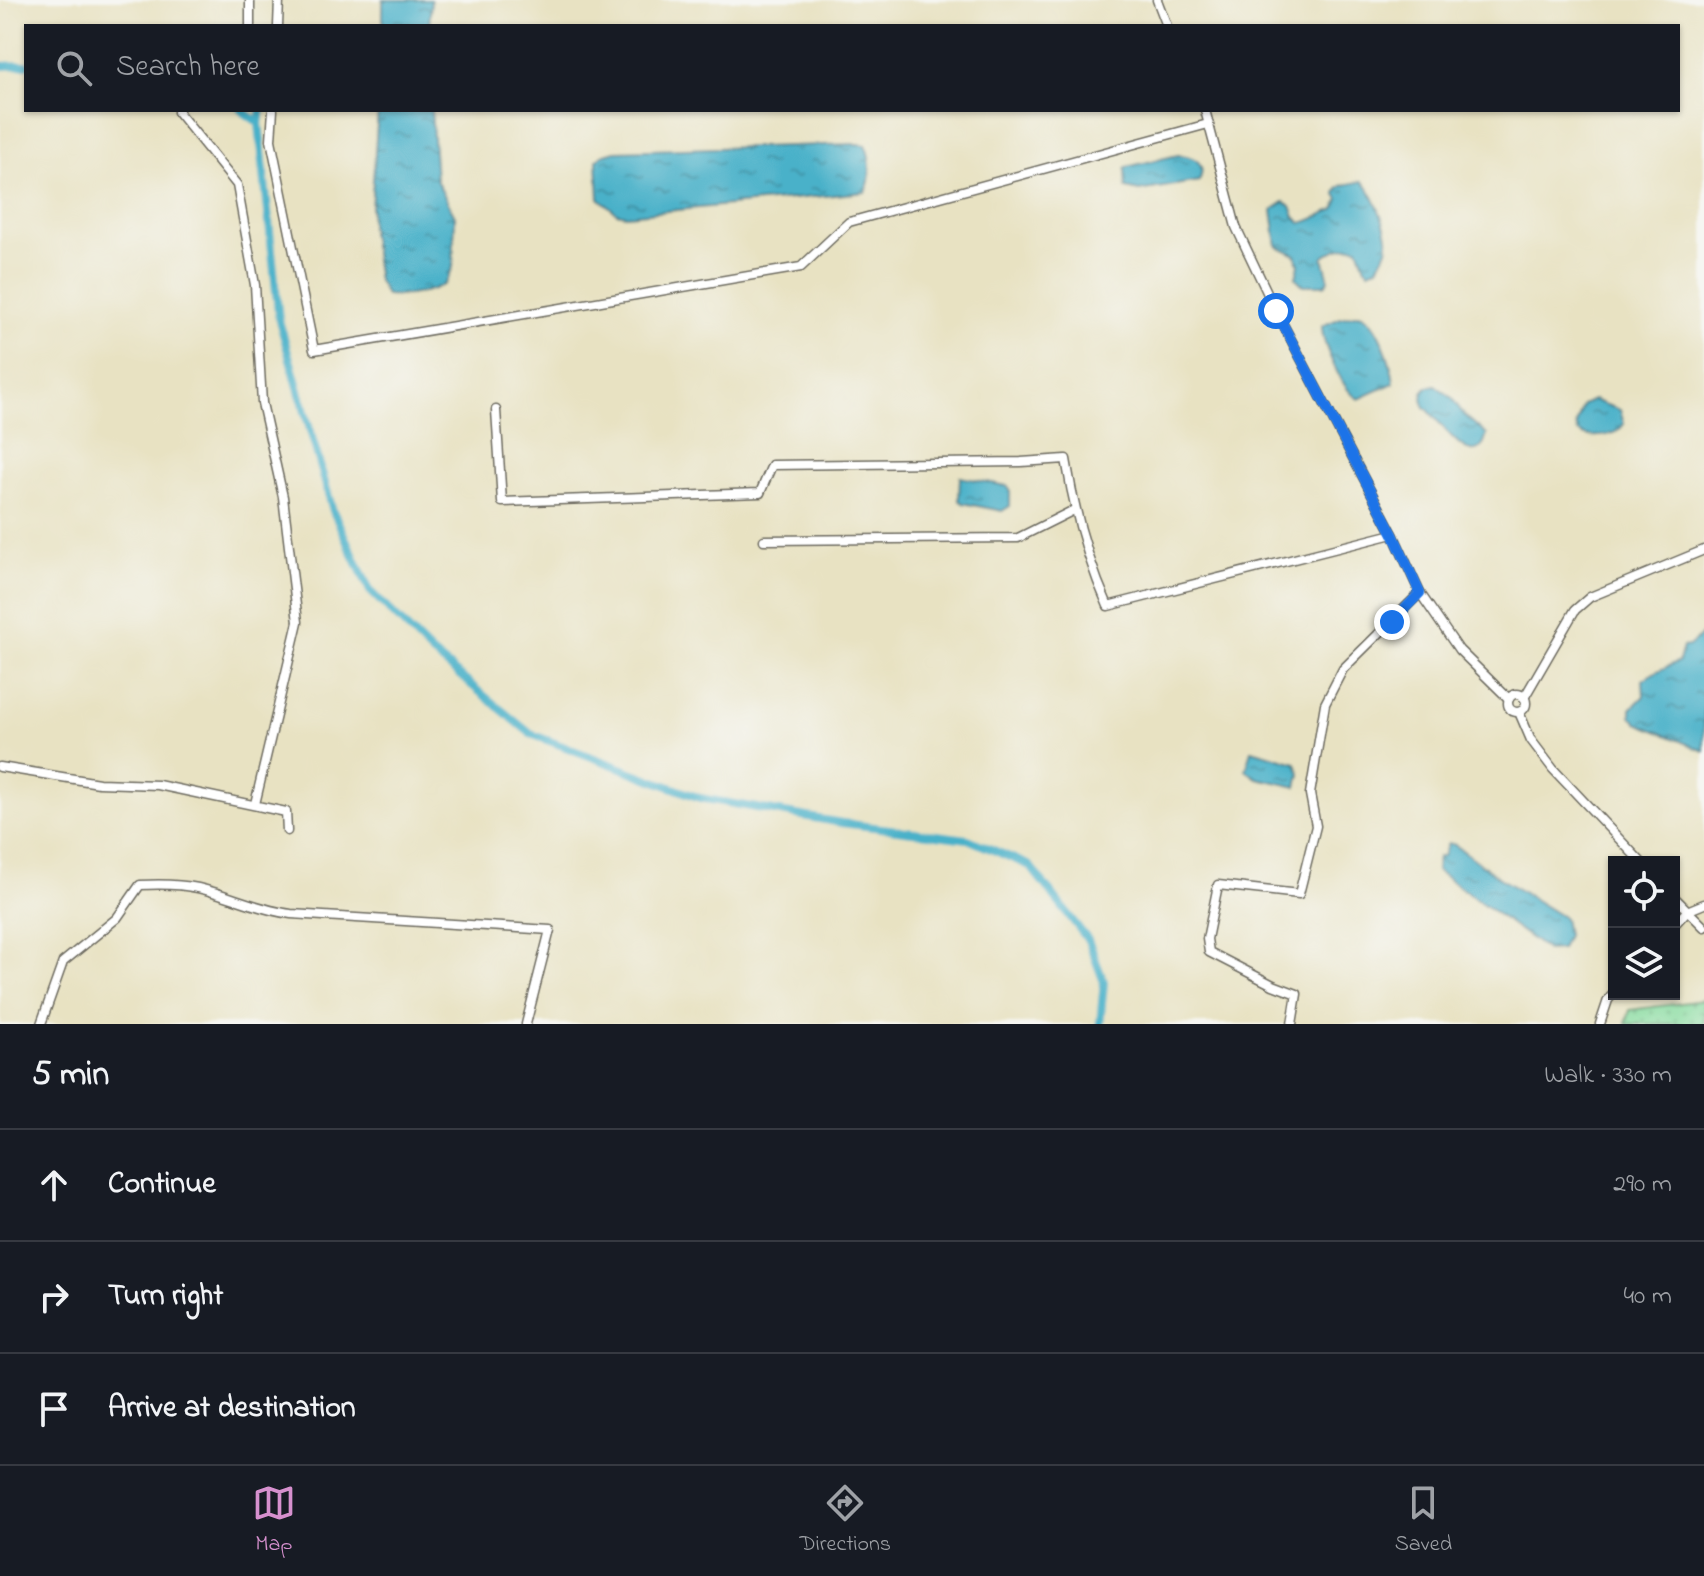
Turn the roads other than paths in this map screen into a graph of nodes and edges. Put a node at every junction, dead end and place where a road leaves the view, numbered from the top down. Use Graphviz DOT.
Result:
graph roads {
  1 [pos="250,0"];
  2 [pos="279,0"];
  3 [pos="1157,0"];
  4 [pos="250,24"];
  5 [pos="278,24"];
  6 [pos="1166,24"];
  7 [pos="178,112"];
  8 [pos="273,112"];
  9 [pos="1205,112"];
  10 [pos="1208,124"];
  11 [pos="496,410"];
  12 [pos="1074,510"];
  13 [pos="1393,534"];
  14 [pos="764,540"];
  15 [pos="1704,550"];
  16 [pos="1420,593"];
  17 [pos="1524,698"];
  18 [pos="1509,699"];
  19 [pos="1519,712"];
  20 [pos="0,767"];
  21 [pos="255,804"];
  22 [pos="287,831"];
  23 [pos="1635,856"];
  24 [pos="1680,903"];
  25 [pos="1704,904"];
  26 [pos="1687,911"];
  27 [pos="1680,919"];
  28 [pos="1704,927"];
  29 [pos="1608,1000"];
  30 [pos="41,1024"];
  31 [pos="526,1024"];
  32 [pos="1292,1024"];
  33 [pos="1600,1024"];
  1 -- 4 [label="street"];
  2 -- 5 [label="street"];
  3 -- 6 [label="street"];
  7 -- 21 [label="street"];
  8 -- 10 [label="street"];
  9 -- 10 [label="street"];
  10 -- 13 [label="street"];
  11 -- 12 [label="street"];
  12 -- 13 [label="street"];
  12 -- 14 [label="street"];
  13 -- 16 [label="street"];
  15 -- 17 [label="street"];
  16 -- 18 [label="street"];
  16 -- 32 [label="street"];
  17 -- 18 [label="street"];
  17 -- 19 [label="street"];
  18 -- 19 [label="street"];
  19 -- 23 [label="street"];
  20 -- 21 [label="street"];
  21 -- 22 [label="street"];
  24 -- 26 [label="street"];
  25 -- 26 [label="street"];
  26 -- 27 [label="street"];
  26 -- 28 [label="street"];
  29 -- 33 [label="street"];
  30 -- 31 [label="street"];
}
